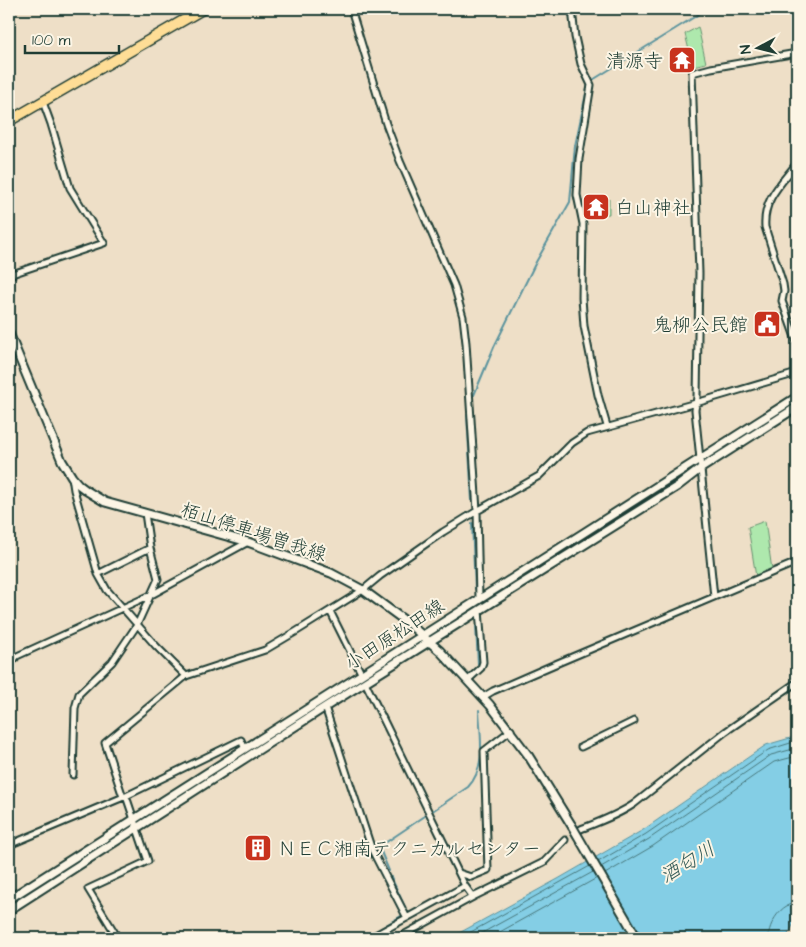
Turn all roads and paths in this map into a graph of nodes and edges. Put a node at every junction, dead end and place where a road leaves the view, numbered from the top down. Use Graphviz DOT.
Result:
graph roads {
  1 [pos="203,9"];
  2 [pos="351,9"];
  3 [pos="572,9"];
  4 [pos="797,53"];
  5 [pos="43,102"];
  6 [pos="9,121"];
  7 [pos="797,163"];
  8 [pos="9,275"];
  9 [pos="9,333"];
  10 [pos="797,343"];
  11 [pos="797,373"];
  12 [pos="797,397"];
  13 [pos="696,403"];
  14 [pos="797,407"];
  15 [pos="607,426"];
  16 [pos="701,458"];
  17 [pos="700,469"];
  18 [pos="72,478"];
  19 [pos="477,511"];
  20 [pos="145,513"];
  21 [pos="248,542"];
  22 [pos="150,548"];
  23 [pos="797,562"];
  24 [pos="98,574"];
  25 [pos="363,590"];
  26 [pos="153,594"];
  27 [pos="714,597"];
  28 [pos="479,599"];
  29 [pos="122,607"];
  30 [pos="479,610"];
  31 [pos="330,611"];
  32 [pos="137,626"];
  33 [pos="422,636"];
  34 [pos="429,642"];
  35 [pos="9,666"];
  36 [pos="362,675"];
  37 [pos="186,676"];
  38 [pos="365,682"];
  39 [pos="470,682"];
  40 [pos="797,682"];
  41 [pos="482,697"];
  42 [pos="325,707"];
  43 [pos="634,721"];
  44 [pos="511,730"];
  45 [pos="580,747"];
  46 [pos="245,748"];
  47 [pos="73,775"];
  48 [pos="125,797"];
  49 [pos="134,819"];
  50 [pos="137,828"];
  51 [pos="581,829"];
  52 [pos="565,840"];
  53 [pos="9,845"];
  54 [pos="392,872"];
  55 [pos="459,873"];
  56 [pos="385,876"];
  57 [pos="465,886"];
  58 [pos="473,896"];
  59 [pos="9,899"];
  60 [pos="9,910"];
  61 [pos="407,918"];
  62 [pos="118,938"];
  63 [pos="370,938"];
  64 [pos="398,938"];
  65 [pos="637,938"];
  1 -- 5 [label="highway"];
  2 -- 19 [label="street"];
  3 -- 15 [label="street"];
  4 -- 13 [label="street"];
  5 -- 6 [label="highway"];
  5 -- 8 [label="street"];
  7 -- 10 [label="street"];
  9 -- 18 [label="main road, 栢山停車場曽我線"];
  11 -- 13 [label="street"];
  12 -- 16 [label="main road, 小田原松田線"];
  13 -- 15 [label="street"];
  13 -- 16 [label="street"];
  14 -- 17 [label="main road, 小田原松田線"];
  15 -- 19 [label="street"];
  16 -- 17 [label="street"];
  16 -- 28 [label="main road, 小田原松田線"];
  17 -- 27 [label="street"];
  17 -- 30 [label="main road, 小田原松田線"];
  18 -- 20 [label="main road, 栢山停車場曽我線"];
  18 -- 24 [label="street"];
  19 -- 25 [label="street"];
  19 -- 28 [label="street"];
  20 -- 21 [label="main road, 栢山停車場曽我線"];
  20 -- 22 [label="street"];
  21 -- 25 [label="main road, 栢山停車場曽我線"];
  21 -- 26 [label="street"];
  22 -- 24 [label="street"];
  22 -- 26 [label="street"];
  23 -- 27 [label="street"];
  24 -- 29 [label="street"];
  25 -- 31 [label="street"];
  25 -- 33 [label="main road, 栢山停車場曽我線"];
  26 -- 29 [label="street"];
  26 -- 32 [label="street"];
  27 -- 41 [label="street"];
  28 -- 33 [label="main road, 小田原松田線"];
  29 -- 32 [label="street"];
  29 -- 35 [label="street"];
  30 -- 34 [label="main road, 小田原松田線"];
  30 -- 39 [label="street"];
  31 -- 36 [label="street"];
  31 -- 37 [label="street"];
  32 -- 37 [label="street"];
  32 -- 47 [label="street"];
  33 -- 34 [label="main road, 栢山停車場曽我線"];
  33 -- 36 [label="main road, 小田原松田線"];
  34 -- 38 [label="main road, 小田原松田線"];
  34 -- 39 [label="main road, 栢山停車場曽我線"];
  36 -- 46 [label="main road, 小田原松田線"];
  37 -- 48 [label="street"];
  38 -- 42 [label="main road, 小田原松田線"];
  38 -- 55 [label="street"];
  39 -- 41 [label="main road, 栢山停車場曽我線"];
  40 -- 51 [label="street"];
  41 -- 44 [label="main road, 栢山停車場曽我線"];
  42 -- 50 [label="main road, 小田原松田線"];
  42 -- 56 [label="street"];
  43 -- 45 [label="street"];
  44 -- 55 [label="street"];
  44 -- 65 [label="main road, 栢山停車場曽我線, bridge"];
  46 -- 48 [label="street"];
  46 -- 49 [label="main road, 小田原松田線"];
  48 -- 49 [label="street"];
  48 -- 53 [label="street"];
  49 -- 50 [label="street"];
  49 -- 59 [label="main road, 小田原松田線"];
  50 -- 60 [label="main road, 小田原松田線"];
  50 -- 62 [label="street"];
  52 -- 58 [label="street"];
  54 -- 56 [label="street"];
  55 -- 57 [label="street"];
  56 -- 61 [label="street"];
  57 -- 58 [label="street"];
  57 -- 61 [label="street"];
  58 -- 64 [label="street"];
  61 -- 63 [label="street"];
}
